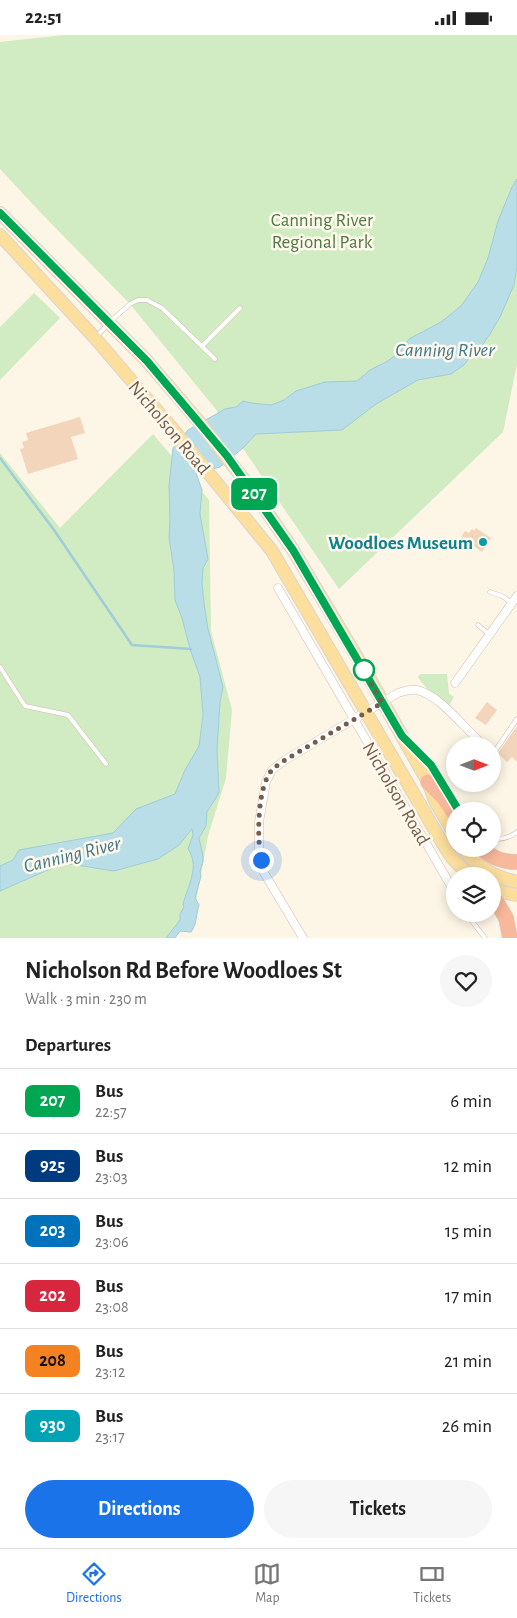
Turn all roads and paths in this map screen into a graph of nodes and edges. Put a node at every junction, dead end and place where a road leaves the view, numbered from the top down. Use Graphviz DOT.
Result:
graph roads {
  1 [pos="3,218"];
  2 [pos="0,235"];
  3 [pos="0,245"];
  4 [pos="33,271"];
  5 [pos="240,308"];
  6 [pos="110,323"];
  7 [pos="95,338"];
  8 [pos="202,346"];
  9 [pos="215,359"];
  10 [pos="278,588"];
  11 [pos="490,592"];
  12 [pos="517,596"];
  13 [pos="512,603"];
  14 [pos="478,625"];
  15 [pos="490,635"];
  16 [pos="0,667"];
  17 [pos="455,683"];
  18 [pos="382,703"];
  19 [pos="366,712"];
  20 [pos="354,719"];
  21 [pos="517,719"];
  22 [pos="402,736"];
  23 [pos="475,737"];
  24 [pos="501,742"];
  25 [pos="106,764"];
  26 [pos="428,782"];
  27 [pos="447,802"];
  28 [pos="454,802"];
  29 [pos="446,820"];
  30 [pos="517,833"];
  31 [pos="501,839"];
  32 [pos="471,857"];
  33 [pos="493,857"];
  34 [pos="517,862"];
  35 [pos="461,867"];
  36 [pos="446,877"];
  37 [pos="517,882"];
  38 [pos="501,893"];
  39 [pos="517,895"];
  40 [pos="501,909"];
  41 [pos="473,922"];
  42 [pos="304,938"];
  43 [pos="485,938"];
  44 [pos="510,938"];
  1 -- 6 [label="main road, Nicholson Road"];
  2 -- 4 [label="main road, Nicholson Road"];
  3 -- 4 [label="main road"];
  4 -- 7 [label="main road, Nicholson Road"];
  5 -- 8 [label="lane"];
  6 -- 7 [label="lane"];
  6 -- 8 [label="lane"];
  6 -- 18 [label="main road, Nicholson Road"];
  7 -- 19 [label="main road, Nicholson Road"];
  8 -- 9 [label="lane"];
  10 -- 20 [label="street, Nicholson Road"];
  11 -- 13 [label="lane"];
  12 -- 13 [label="street"];
  13 -- 15 [label="street"];
  14 -- 15 [label="lane"];
  15 -- 17 [label="street"];
  16 -- 25 [label="lane"];
  18 -- 19 [label="street, Nicholson Road"];
  18 -- 22 [label="main road, Nicholson Road"];
  18 -- 23 [label="street, Nicholson Road"];
  19 -- 20 [label="street"];
  19 -- 35 [label="main road, Nicholson Road"];
  20 -- 36 [label="street, Nicholson Road"];
  20 -- 42 [label="street"];
  21 -- 24 [label="lane"];
  22 -- 26 [label="main road, Nicholson Road"];
  22 -- 28 [label="lane"];
  26 -- 27 [label="highway"];
  26 -- 29 [label="main road, Nicholson Road"];
  30 -- 31 [label="lane"];
  32 -- 37 [label="main road"];
  33 -- 34 [label="highway"];
  38 -- 39 [label="main road"];
  40 -- 44 [label="highway"];
  41 -- 43 [label="lane"];
}
